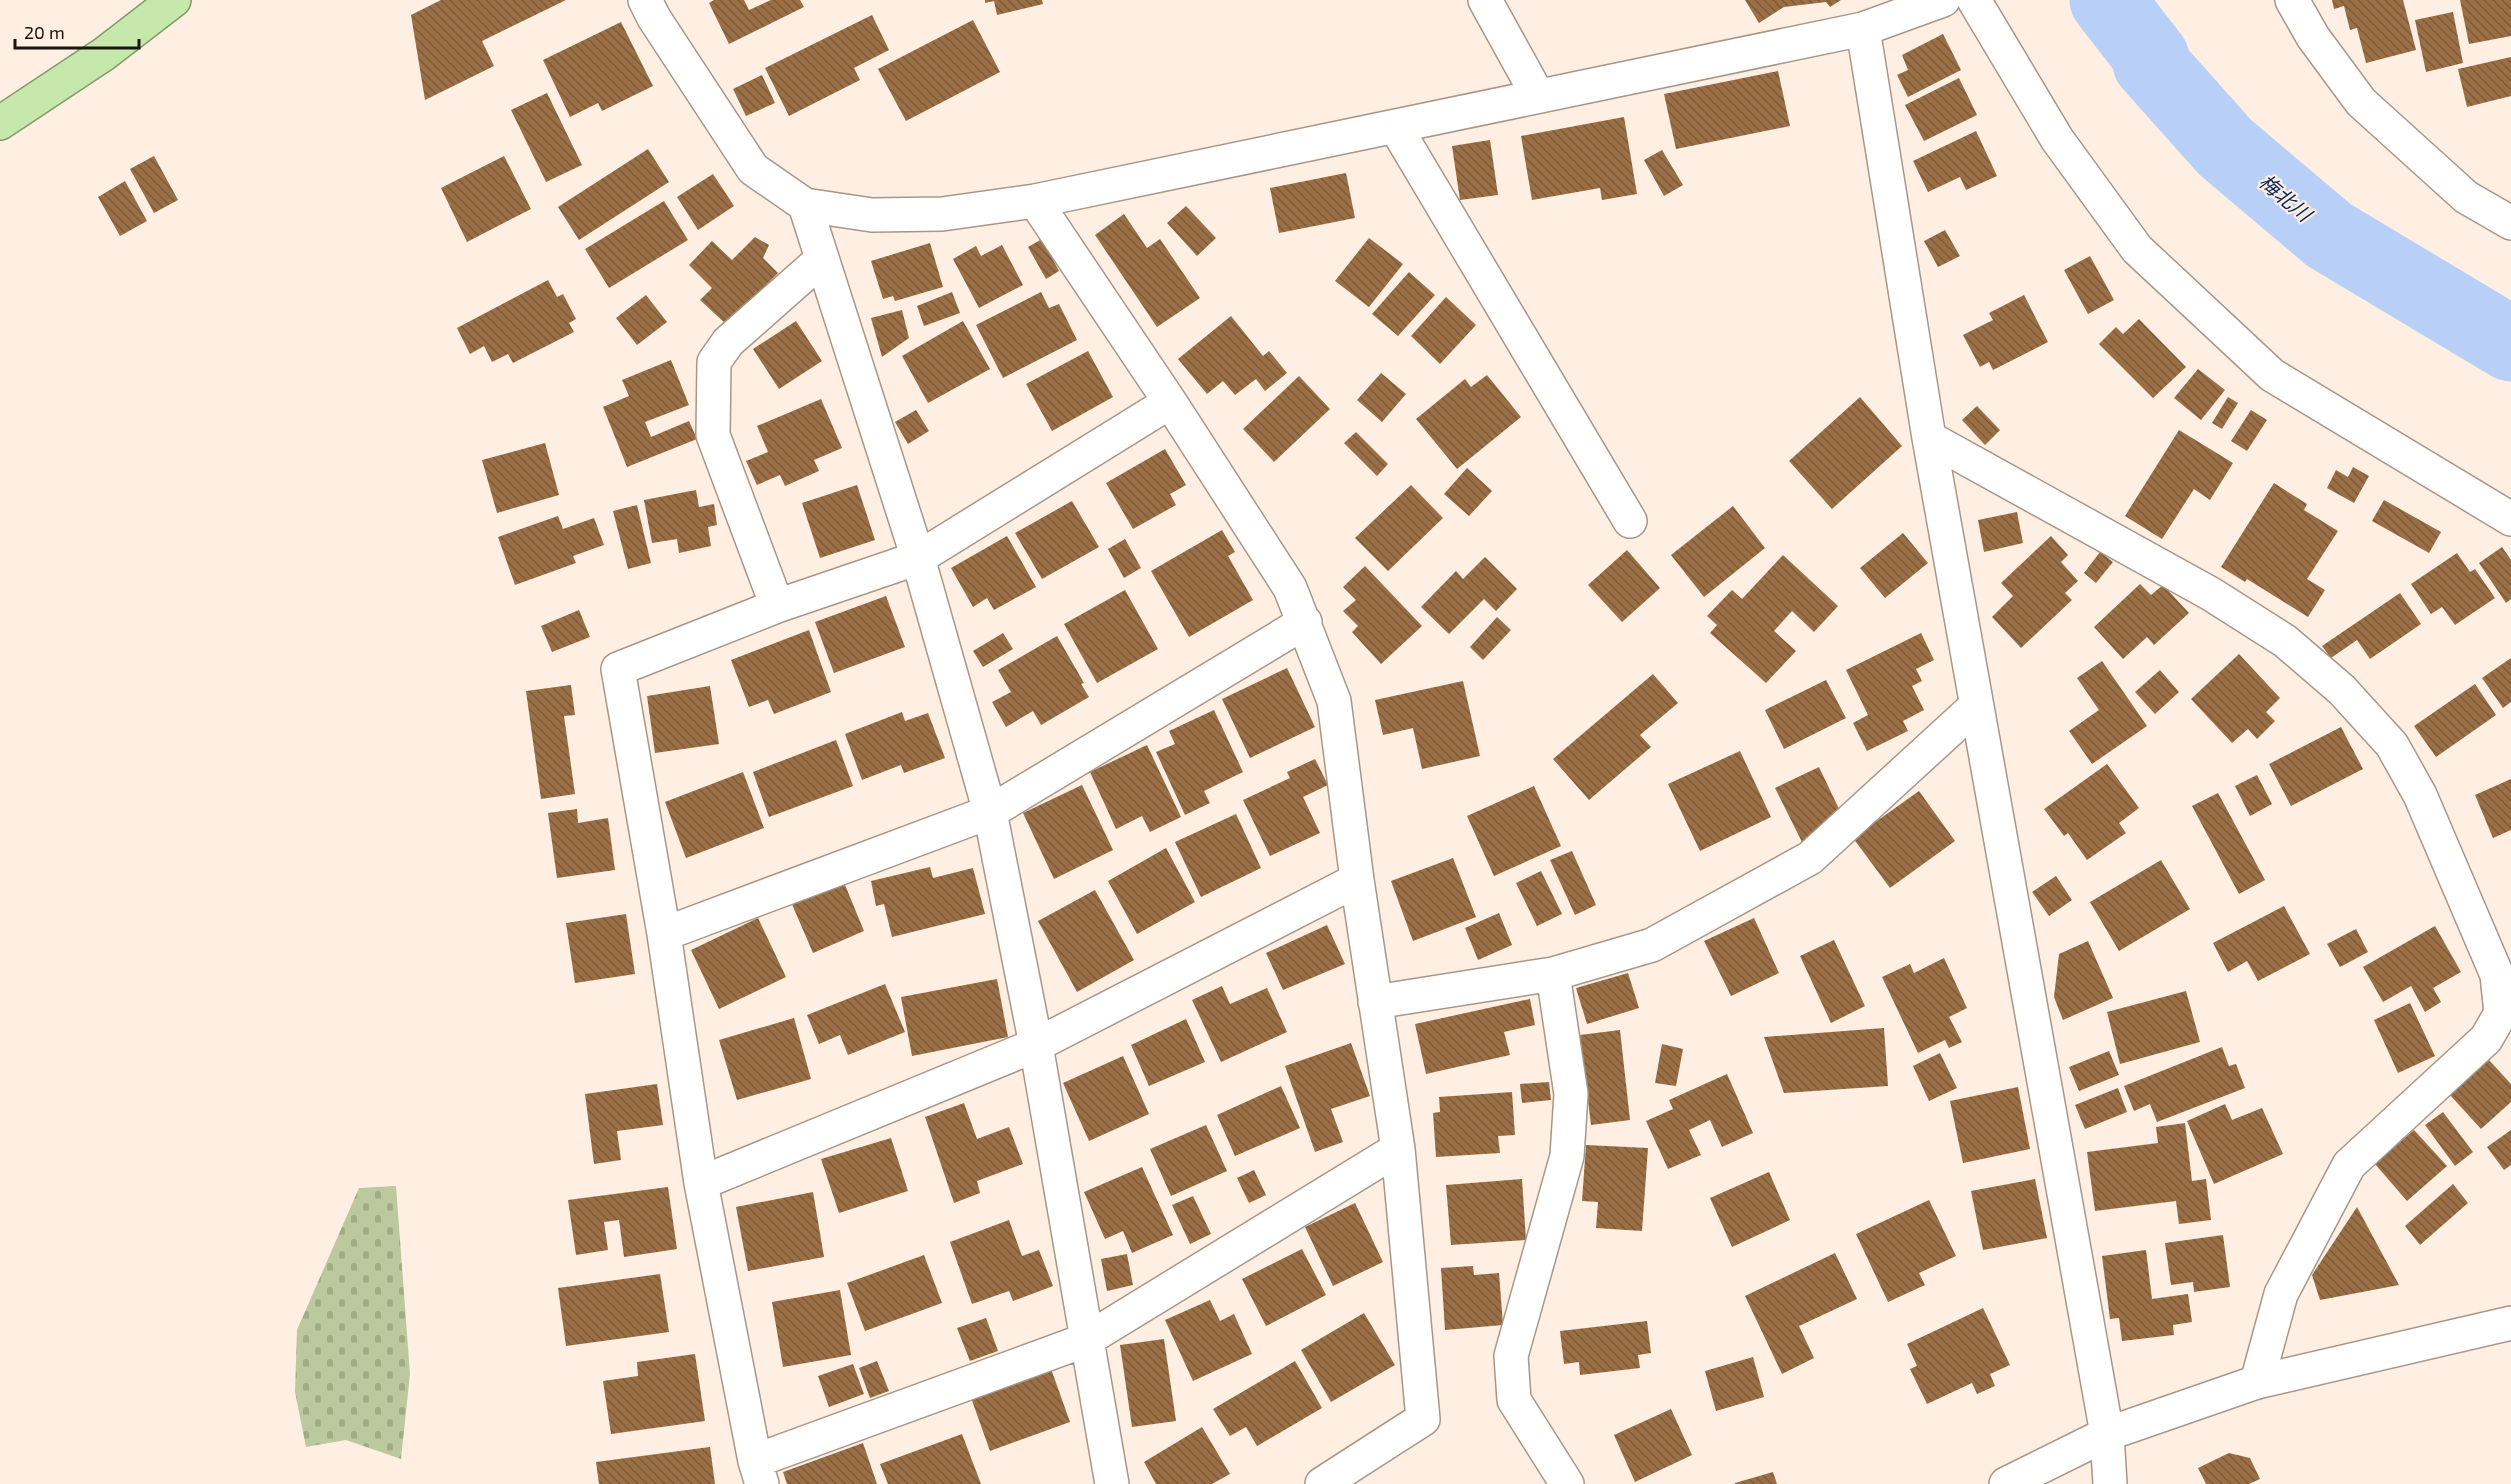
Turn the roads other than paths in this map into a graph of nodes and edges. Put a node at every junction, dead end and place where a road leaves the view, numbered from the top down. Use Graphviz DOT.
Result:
graph roads {
  1 [pos="174,0"];
  2 [pos="645,0"];
  3 [pos="1485,0"];
  4 [pos="1943,0"];
  5 [pos="1974,0"];
  6 [pos="2292,0"];
  7 [pos="1863,29"];
  8 [pos="1538,96"];
  9 [pos="0,123"];
  10 [pos="1395,126"];
  11 [pos="1035,201"];
  12 [pos="806,205"];
  13 [pos="2511,223"];
  14 [pos="822,259"];
  15 [pos="1170,402"];
  16 [pos="1929,438"];
  17 [pos="2511,519"];
  18 [pos="1630,521"];
  19 [pos="918,558"];
  20 [pos="777,606"];
  21 [pos="1305,622"];
  22 [pos="1976,706"];
  23 [pos="990,813"];
  24 [pos="1357,880"];
  25 [pos="664,934"];
  26 [pos="1553,974"];
  27 [pos="1375,1002"];
  28 [pos="1036,1045"];
  29 [pos="1398,1149"];
  30 [pos="701,1183"];
  31 [pos="2511,1323"];
  32 [pos="1086,1340"];
  33 [pos="2257,1382"];
  34 [pos="2107,1434"];
  35 [pos="758,1472"];
  36 [pos="1112,1484"];
  37 [pos="1322,1484"];
  38 [pos="1568,1484"];
  39 [pos="2006,1484"];
  40 [pos="2110,1484"];
  1 -- 9 [label="highway"];
  2 -- 12 [label="street"];
  3 -- 8 [label="street"];
  4 -- 7 [label="street"];
  5 -- 17 [label="street"];
  6 -- 13 [label="street"];
  7 -- 8 [label="street"];
  7 -- 16 [label="street"];
  8 -- 10 [label="street"];
  10 -- 11 [label="street"];
  10 -- 18 [label="street"];
  11 -- 12 [label="street"];
  11 -- 15 [label="street"];
  12 -- 14 [label="street"];
  14 -- 19 [label="street"];
  14 -- 20 [label="street"];
  15 -- 19 [label="street"];
  15 -- 21 [label="street"];
  16 -- 22 [label="street"];
  16 -- 33 [label="street"];
  19 -- 20 [label="street"];
  19 -- 23 [label="street"];
  20 -- 25 [label="street"];
  21 -- 23 [label="street"];
  21 -- 24 [label="street"];
  22 -- 26 [label="street"];
  22 -- 34 [label="street"];
  23 -- 25 [label="street"];
  23 -- 28 [label="street"];
  24 -- 27 [label="street"];
  24 -- 28 [label="street"];
  25 -- 30 [label="street"];
  26 -- 27 [label="street"];
  26 -- 38 [label="street"];
  27 -- 29 [label="street"];
  28 -- 30 [label="street"];
  28 -- 32 [label="street"];
  29 -- 32 [label="street"];
  29 -- 37 [label="street"];
  30 -- 35 [label="street"];
  31 -- 33 [label="street"];
  32 -- 35 [label="street"];
  32 -- 36 [label="street"];
  33 -- 34 [label="street"];
  34 -- 39 [label="street"];
  34 -- 40 [label="street"];
}
